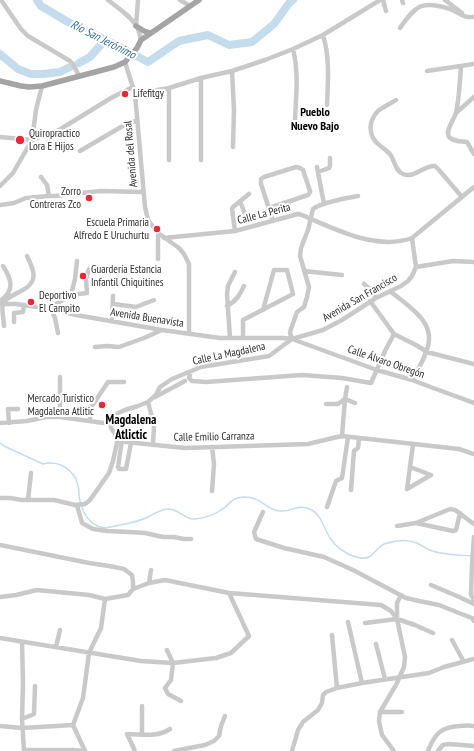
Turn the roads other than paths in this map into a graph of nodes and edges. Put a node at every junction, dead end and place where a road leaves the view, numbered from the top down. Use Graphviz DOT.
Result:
graph roads {
  1 [pos="1,0"];
  2 [pos="108,0"];
  3 [pos="138,0"];
  4 [pos="180,0"];
  5 [pos="199,0"];
  6 [pos="380,0"];
  7 [pos="383,0"];
  8 [pos="445,0"];
  9 [pos="422,1"];
  10 [pos="190,6"];
  11 [pos="386,11"];
  12 [pos="474,17"];
  13 [pos="468,18"];
  14 [pos="136,26"];
  15 [pos="400,28"];
  16 [pos="150,33"];
  17 [pos="323,35"];
  18 [pos="141,40"];
  19 [pos="293,49"];
  20 [pos="127,61"];
  21 [pos="474,64"];
  22 [pos="461,66"];
  23 [pos="232,71"];
  24 [pos="427,71"];
  25 [pos="79,76"];
  26 [pos="201,78"];
  27 [pos="0,81"];
  28 [pos="42,86"];
  29 [pos="134,87"];
  30 [pos="168,88"];
  31 [pos="135,94"];
  32 [pos="474,97"];
  33 [pos="396,100"];
  34 [pos="327,105"];
  35 [pos="456,113"];
  36 [pos="138,120"];
  37 [pos="295,120"];
  38 [pos="0,137"];
  39 [pos="32,140"];
  40 [pos="474,140"];
  41 [pos="467,142"];
  42 [pos="233,147"];
  43 [pos="80,152"];
  44 [pos="474,154"];
  45 [pos="330,158"];
  46 [pos="169,160"];
  47 [pos="201,160"];
  48 [pos="41,177"];
  49 [pos="0,186"];
  50 [pos="474,187"];
  51 [pos="143,192"];
  52 [pos="249,194"];
  53 [pos="49,196"];
  54 [pos="358,196"];
  55 [pos="462,197"];
  56 [pos="240,201"];
  57 [pos="324,204"];
  58 [pos="0,205"];
  59 [pos="269,208"];
  60 [pos="310,219"];
  61 [pos="273,221"];
  62 [pos="248,222"];
  63 [pos="235,231"];
  64 [pos="158,233"];
  65 [pos="164,238"];
  66 [pos="412,238"];
  67 [pos="27,256"];
  68 [pos="158,259"];
  69 [pos="77,261"];
  70 [pos="474,262"];
  71 [pos="3,266"];
  72 [pos="416,267"];
  73 [pos="89,269"];
  74 [pos="304,271"];
  75 [pos="235,272"];
  76 [pos="342,275"];
  77 [pos="364,284"];
  78 [pos="244,286"];
  79 [pos="390,291"];
  80 [pos="72,295"];
  81 [pos="113,296"];
  82 [pos="376,298"];
  83 [pos="154,300"];
  84 [pos="370,302"];
  85 [pos="1,303"];
  86 [pos="113,304"];
  87 [pos="24,305"];
  88 [pos="228,306"];
  89 [pos="51,309"];
  90 [pos="262,310"];
  91 [pos="112,321"];
  92 [pos="14,322"];
  93 [pos="4,326"];
  94 [pos="162,330"];
  95 [pos="58,333"];
  96 [pos="189,333"];
  97 [pos="394,334"];
  98 [pos="230,338"];
  99 [pos="243,338"];
  100 [pos="292,339"];
  101 [pos="95,347"];
  102 [pos="427,352"];
  103 [pos="474,364"];
  104 [pos="377,370"];
  105 [pos="189,372"];
  106 [pos="60,377"];
  107 [pos="412,380"];
  108 [pos="185,381"];
  109 [pos="124,382"];
  110 [pos="347,387"];
  111 [pos="153,398"];
  112 [pos="345,399"];
  113 [pos="148,402"];
  114 [pos="355,403"];
  115 [pos="474,403"];
  116 [pos="326,404"];
  117 [pos="18,409"];
  118 [pos="60,417"];
  119 [pos="90,421"];
  120 [pos="0,423"];
  121 [pos="9,423"];
  122 [pos="111,424"];
  123 [pos="342,436"];
  124 [pos="348,437"];
  125 [pos="120,439"];
  126 [pos="359,439"];
  127 [pos="130,443"];
  128 [pos="153,445"];
  129 [pos="413,445"];
  130 [pos="212,447"];
  131 [pos="474,454"];
  132 [pos="410,467"];
  133 [pos="31,473"];
  134 [pos="352,490"];
  135 [pos="212,491"];
  136 [pos="0,498"];
  137 [pos="28,500"];
  138 [pos="77,505"];
  139 [pos="327,507"];
  140 [pos="263,512"];
  141 [pos="460,513"];
  142 [pos="416,524"];
  143 [pos="474,524"];
  144 [pos="397,526"];
  145 [pos="474,537"];
  146 [pos="191,539"];
  147 [pos="0,545"];
  148 [pos="151,570"];
  149 [pos="149,583"];
  150 [pos="432,585"];
  151 [pos="133,589"];
  152 [pos="229,593"];
  153 [pos="401,595"];
  154 [pos="0,597"];
  155 [pos="105,599"];
  156 [pos="474,600"];
  157 [pos="474,604"];
  158 [pos="397,619"];
  159 [pos="473,619"];
  160 [pos="348,622"];
  161 [pos="365,623"];
  162 [pos="60,630"];
  163 [pos="433,633"];
  164 [pos="332,635"];
  165 [pos="0,638"];
  166 [pos="452,640"];
  167 [pos="22,642"];
  168 [pos="376,644"];
  169 [pos="56,647"];
  170 [pos="167,650"];
  171 [pos="89,653"];
  172 [pos="474,659"];
  173 [pos="464,662"];
  174 [pos="173,663"];
  175 [pos="400,677"];
  176 [pos="385,679"];
  177 [pos="362,683"];
  178 [pos="35,686"];
  179 [pos="337,688"];
  180 [pos="181,700"];
  181 [pos="142,706"];
  182 [pos="380,712"];
  183 [pos="402,712"];
  184 [pos="225,716"];
  185 [pos="22,719"];
  186 [pos="73,725"];
  187 [pos="0,726"];
  188 [pos="474,726"];
  189 [pos="22,728"];
  190 [pos="170,729"];
  191 [pos="142,734"];
  192 [pos="473,748"];
  193 [pos="24,750"];
  194 [pos="55,750"];
  195 [pos="85,751"];
  196 [pos="135,751"];
  197 [pos="174,751"];
  198 [pos="292,751"];
  199 [pos="394,751"];
  200 [pos="428,751"];
  201 [pos="438,751"];
  1 -- 25 [label="street"];
  2 -- 14 [label="street"];
  3 -- 14 [label="street"];
  4 -- 10 [label="street"];
  5 -- 10 [label="main road"];
  6 -- 17 [label="street"];
  7 -- 11 [label="street"];
  8 -- 13 [label="street"];
  9 -- 13 [label="street"];
  9 -- 15 [label="street"];
  10 -- 16 [label="main road"];
  12 -- 13 [label="street"];
  14 -- 16 [label="main road"];
  14 -- 18 [label="street"];
  16 -- 18 [label="main road"];
  17 -- 19 [label="street"];
  17 -- 34 [label="street"];
  18 -- 20 [label="main road"];
  19 -- 23 [label="street"];
  19 -- 37 [label="street"];
  20 -- 25 [label="main road"];
  20 -- 29 [label="street, Avenida del Rosal"];
  21 -- 22 [label="street"];
  22 -- 24 [label="street"];
  22 -- 35 [label="street"];
  23 -- 26 [label="street"];
  23 -- 42 [label="street"];
  25 -- 28 [label="main road"];
  26 -- 30 [label="street"];
  26 -- 47 [label="street"];
  27 -- 28 [label="main road"];
  28 -- 39 [label="street"];
  29 -- 31 [label="street, Avenida del Rosal"];
  29 -- 39 [label="street"];
  30 -- 31 [label="street"];
  30 -- 46 [label="street"];
  31 -- 36 [label="street, Avenida del Rosal"];
  32 -- 35 [label="street"];
  33 -- 55 [label="street"];
  35 -- 41 [label="street"];
  36 -- 43 [label="street"];
  36 -- 51 [label="street, Avenida del Rosal"];
  38 -- 39 [label="street"];
  39 -- 49 [label="street"];
  40 -- 41 [label="street"];
  41 -- 44 [label="street"];
  45 -- 57 [label="street"];
  48 -- 53 [label="street"];
  50 -- 55 [label="street"];
  51 -- 53 [label="street"];
  51 -- 64 [label="street, Avenida del Rosal"];
  52 -- 56 [label="street"];
  53 -- 58 [label="street"];
  54 -- 57 [label="street"];
  55 -- 66 [label="street"];
  56 -- 62 [label="street"];
  56 -- 63 [label="street"];
  57 -- 60 [label="street"];
  59 -- 59 [label="street"];
  59 -- 61 [label="street"];
  60 -- 61 [label="street, Calle La Perita"];
  60 -- 66 [label="street, Calle La Perita"];
  60 -- 74 [label="street"];
  61 -- 63 [label="street, Calle La Perita"];
  63 -- 65 [label="street, Calle La Perita"];
  64 -- 65 [label="street, Avenida del Rosal"];
  64 -- 68 [label="street"];
  65 -- 96 [label="street, Avenida del Rosal"];
  66 -- 72 [label="street"];
  67 -- 85 [label="street"];
  69 -- 80 [label="street"];
  70 -- 72 [label="street"];
  71 -- 85 [label="street"];
  72 -- 79 [label="street, Avenida San Francisco"];
  73 -- 80 [label="street"];
  74 -- 76 [label="street"];
  74 -- 100 [label="street"];
  75 -- 88 [label="street"];
  77 -- 82 [label="street"];
  78 -- 88 [label="street"];
  79 -- 82 [label="street, Avenida San Francisco"];
  79 -- 102 [label="street"];
  80 -- 89 [label="street"];
  81 -- 86 [label="street"];
  82 -- 84 [label="street, Avenida San Francisco"];
  83 -- 86 [label="street"];
  84 -- 97 [label="street"];
  84 -- 100 [label="street, Avenida San Francisco"];
  85 -- 87 [label="street, Avenida Buenavista"];
  85 -- 93 [label="street"];
  86 -- 91 [label="street"];
  87 -- 89 [label="street, Avenida Buenavista"];
  87 -- 92 [label="street"];
  88 -- 98 [label="street"];
  89 -- 91 [label="street, Avenida Buenavista"];
  89 -- 95 [label="street"];
  90 -- 90 [label="street"];
  90 -- 99 [label="street"];
  91 -- 94 [label="street, Avenida Buenavista"];
  94 -- 96 [label="street, Avenida Buenavista"];
  94 -- 101 [label="street"];
  96 -- 98 [label="street, Avenida Buenavista"];
  97 -- 102 [label="street"];
  97 -- 104 [label="street"];
  98 -- 99 [label="street, Avenida Buenavista"];
  99 -- 100 [label="street, Avenida Buenavista"];
  100 -- 104 [label="street, Calle Álvaro Obregón"];
  100 -- 105 [label="street, Calle La Magdalena"];
  102 -- 103 [label="street"];
  102 -- 107 [label="street"];
  104 -- 105 [label="street"];
  104 -- 107 [label="street, Calle Álvaro Obregón"];
  105 -- 111 [label="street, Calle La Magdalena"];
  106 -- 118 [label="street"];
  107 -- 115 [label="street, Calle Álvaro Obregón"];
  108 -- 111 [label="street"];
  109 -- 119 [label="street"];
  110 -- 112 [label="street"];
  111 -- 113 [label="street, Calle La Magdalena"];
  112 -- 114 [label="street"];
  112 -- 116 [label="street"];
  112 -- 123 [label="street"];
  113 -- 122 [label="street, Calle La Magdalena"];
  113 -- 128 [label="street"];
  117 -- 121 [label="street"];
  118 -- 119 [label="street"];
  118 -- 121 [label="street"];
  119 -- 122 [label="street"];
  120 -- 121 [label="street"];
  122 -- 125 [label="street"];
  123 -- 124 [label="street"];
  123 -- 130 [label="street, Calle Emilio Carranza"];
  124 -- 126 [label="street"];
  124 -- 139 [label="street"];
  125 -- 127 [label="street, Calle Emilio Carranza"];
  125 -- 127 [label="street"];
  125 -- 138 [label="street"];
  126 -- 129 [label="street"];
  126 -- 134 [label="street"];
  127 -- 128 [label="street, Calle Emilio Carranza"];
  128 -- 130 [label="street, Calle Emilio Carranza"];
  129 -- 131 [label="street"];
  129 -- 132 [label="street"];
  130 -- 135 [label="street"];
  132 -- 132 [label="street"];
  133 -- 137 [label="street"];
  136 -- 137 [label="street"];
  137 -- 138 [label="street"];
  138 -- 146 [label="street"];
  140 -- 153 [label="street"];
  141 -- 142 [label="street"];
  141 -- 142 [label="street"];
  141 -- 143 [label="street"];
  142 -- 144 [label="street"];
  145 -- 156 [label="street"];
  147 -- 151 [label="street"];
  148 -- 149 [label="street"];
  149 -- 151 [label="street"];
  149 -- 152 [label="street"];
  150 -- 157 [label="street"];
  151 -- 155 [label="street"];
  152 -- 158 [label="street"];
  152 -- 174 [label="street"];
  153 -- 158 [label="street"];
  153 -- 159 [label="street"];
  154 -- 155 [label="street"];
  155 -- 171 [label="street"];
  158 -- 161 [label="street"];
  158 -- 163 [label="street"];
  158 -- 175 [label="street"];
  160 -- 177 [label="street"];
  162 -- 169 [label="street"];
  164 -- 179 [label="street"];
  165 -- 167 [label="street"];
  166 -- 173 [label="street"];
  167 -- 169 [label="street"];
  167 -- 185 [label="street"];
  168 -- 176 [label="street"];
  169 -- 171 [label="street"];
  170 -- 174 [label="street"];
  171 -- 174 [label="street"];
  171 -- 186 [label="street"];
  172 -- 173 [label="street"];
  173 -- 175 [label="street"];
  174 -- 180 [label="street"];
  175 -- 176 [label="street"];
  175 -- 182 [label="street"];
  176 -- 177 [label="street"];
  177 -- 179 [label="street"];
  178 -- 185 [label="street"];
  179 -- 198 [label="street"];
  181 -- 191 [label="street"];
  182 -- 183 [label="street"];
  182 -- 199 [label="street"];
  184 -- 197 [label="street"];
  185 -- 189 [label="street"];
  186 -- 189 [label="street"];
  186 -- 195 [label="street"];
  187 -- 189 [label="street"];
  188 -- 200 [label="street"];
  189 -- 193 [label="street"];
  190 -- 191 [label="street"];
  191 -- 196 [label="street"];
  192 -- 201 [label="street"];
  193 -- 194 [label="street"];
  194 -- 195 [label="street"];
}
